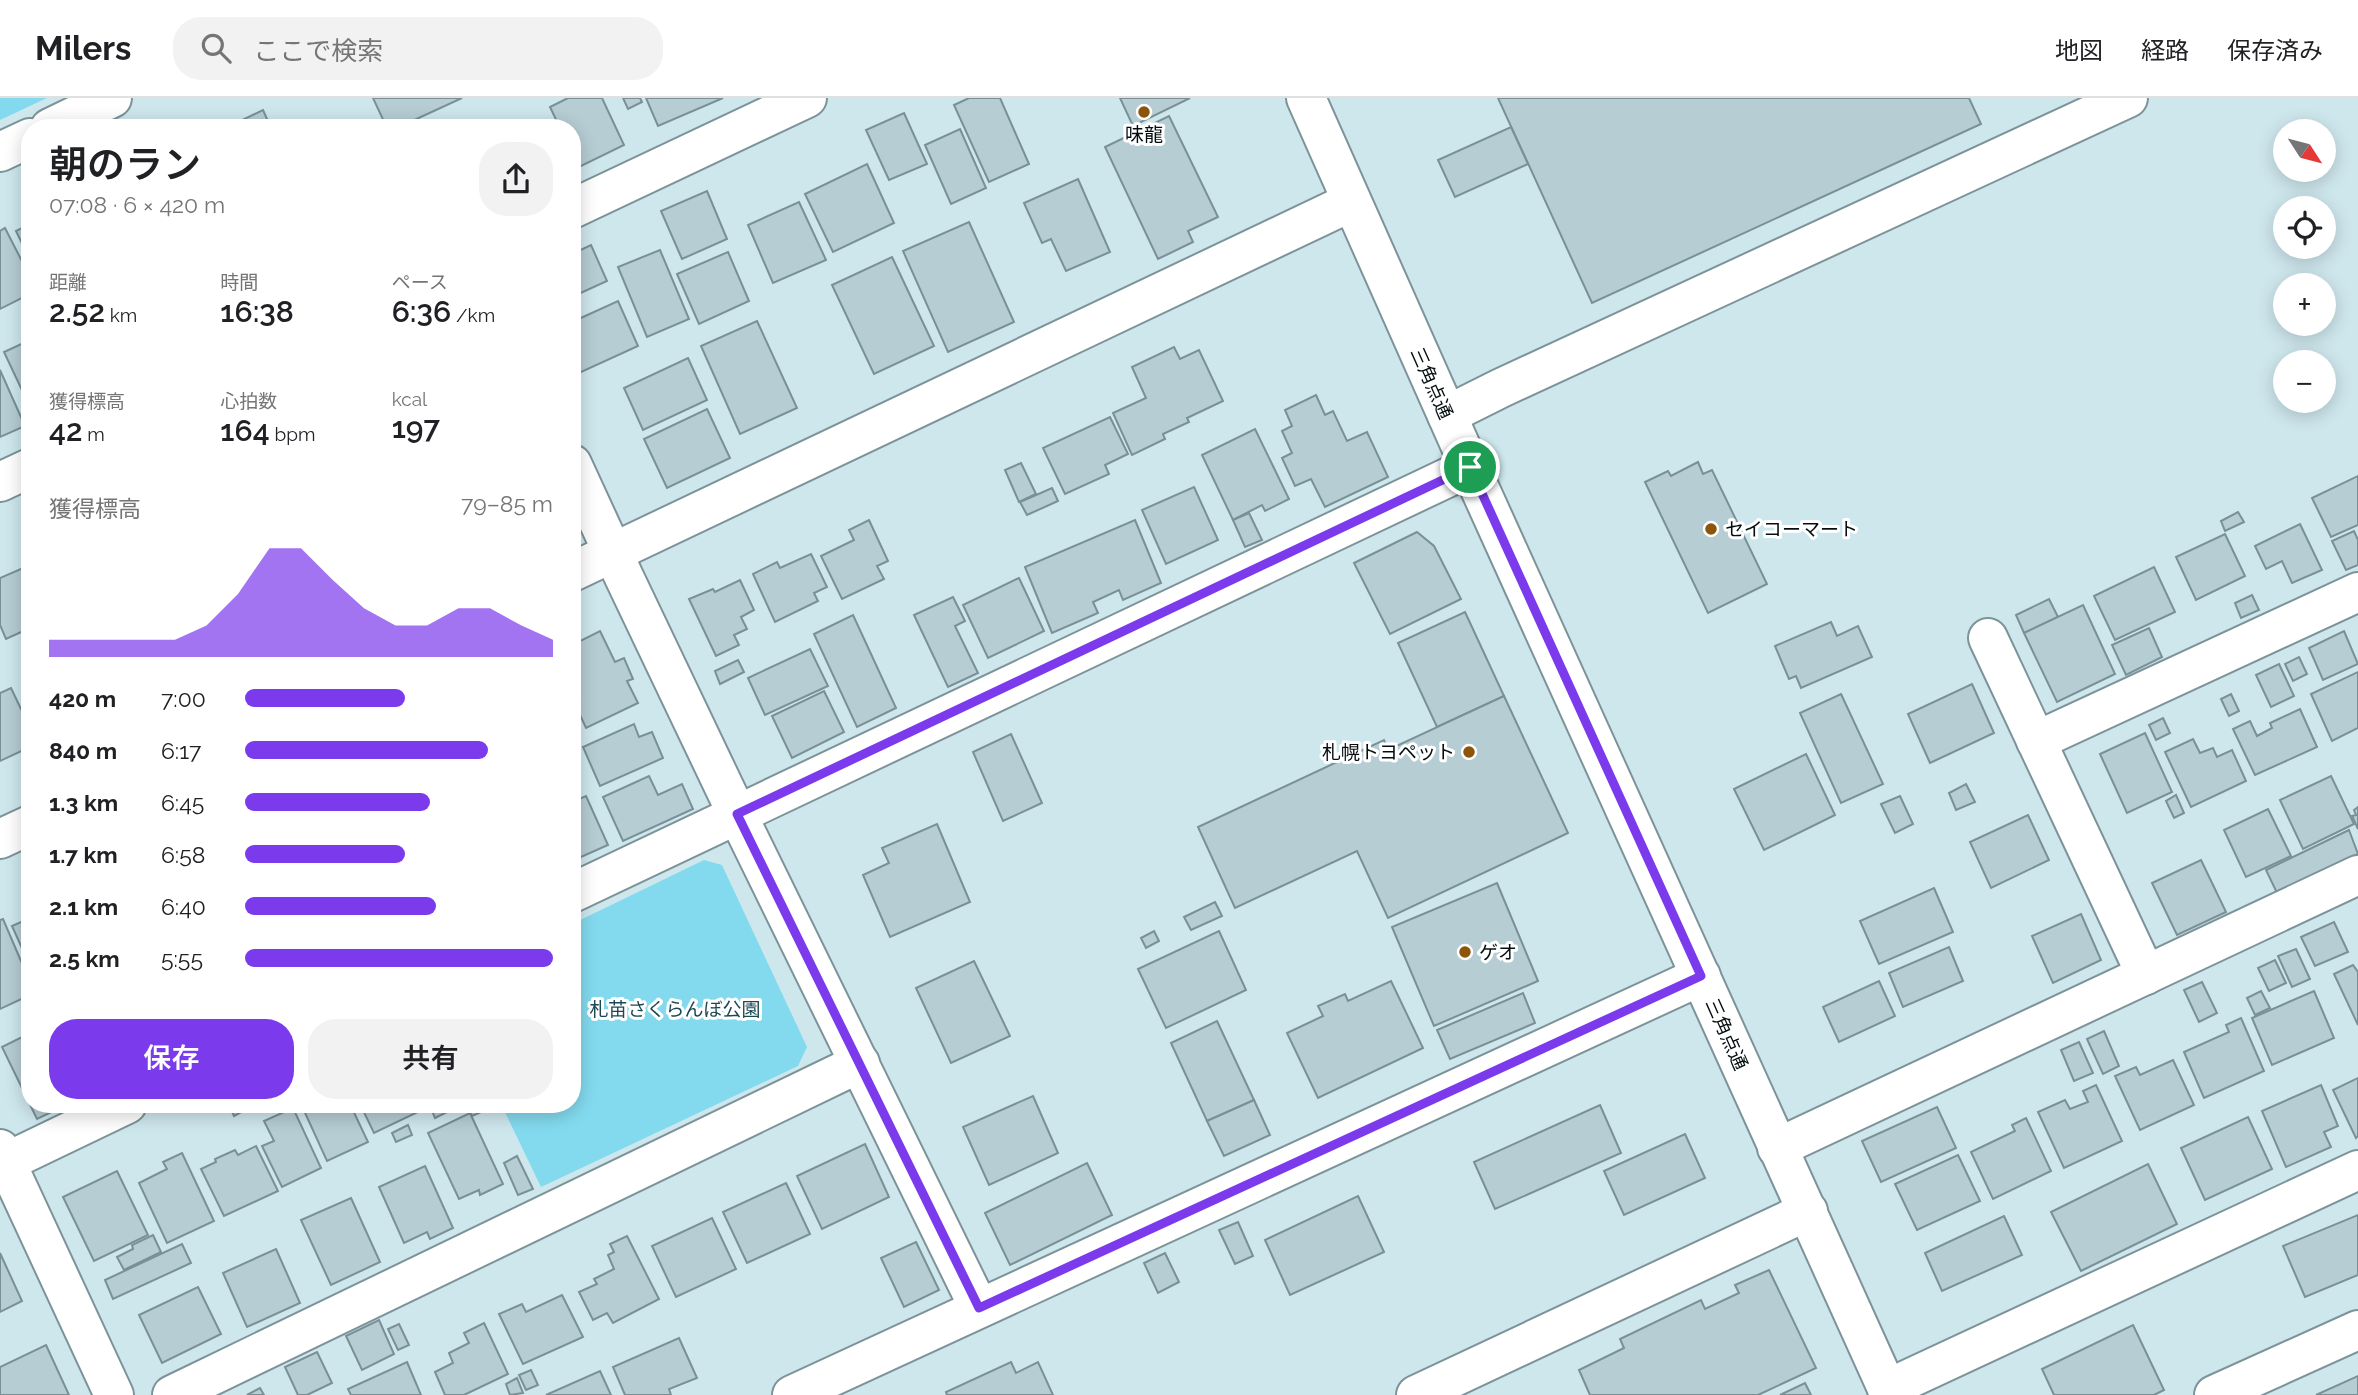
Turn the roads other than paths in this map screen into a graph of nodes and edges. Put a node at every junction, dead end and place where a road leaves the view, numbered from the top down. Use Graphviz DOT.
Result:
graph roads {
  1 [pos="112,98"];
  2 [pos="807,98"];
  3 [pos="1306,98"];
  4 [pos="2127,98"];
  5 [pos="69,119"];
  6 [pos="21,142"];
  7 [pos="0,152"];
  8 [pos="1351,202"];
  9 [pos="581,205"];
  10 [pos="1447,415"];
  11 [pos="1470,467"];
  12 [pos="21,472"];
  13 [pos="0,482"];
  14 [pos="581,484"];
  15 [pos="612,553"];
  16 [pos="581,568"];
  17 [pos="2358,592"];
  18 [pos="1988,638"];
  19 [pos="2036,741"];
  20 [pos="737,814"];
  21 [pos="21,829"];
  22 [pos="0,839"];
  23 [pos="2358,875"];
  24 [pos="581,888"];
  25 [pos="2146,975"];
  26 [pos="1701,976"];
  27 [pos="860,1063"];
  28 [pos="107,1113"];
  29 [pos="1777,1148"];
  30 [pos="2,1159"];
  31 [pos="2358,1170"];
  32 [pos="1808,1211"];
  33 [pos="979,1308"];
  34 [pos="2358,1330"];
  35 [pos="1889,1392"];
  36 [pos="114,1395"];
  37 [pos="172,1395"];
  38 [pos="792,1395"];
  39 [pos="1416,1395"];
  40 [pos="2214,1395"];
  1 -- 5 [label="street"];
  2 -- 9 [label="street"];
  3 -- 8 [label="street, 三角点通"];
  4 -- 10 [label="street"];
  6 -- 7 [label="street"];
  8 -- 10 [label="street, 三角点通"];
  8 -- 15 [label="street"];
  10 -- 11 [label="street, 三角点通"];
  11 -- 20 [label="street"];
  11 -- 26 [label="street, 三角点通"];
  12 -- 13 [label="street"];
  14 -- 15 [label="street"];
  15 -- 16 [label="street"];
  15 -- 20 [label="street"];
  17 -- 19 [label="street"];
  18 -- 19 [label="street"];
  19 -- 25 [label="street"];
  20 -- 24 [label="street"];
  20 -- 27 [label="street"];
  21 -- 22 [label="street"];
  23 -- 25 [label="street"];
  25 -- 29 [label="street"];
  26 -- 29 [label="street, 三角点通"];
  26 -- 33 [label="street"];
  27 -- 33 [label="street"];
  27 -- 37 [label="street"];
  28 -- 30 [label="street"];
  29 -- 32 [label="street, 三角点通"];
  30 -- 36 [label="street"];
  31 -- 35 [label="street"];
  32 -- 35 [label="street, 三角点通"];
  32 -- 39 [label="street"];
  33 -- 38 [label="street"];
  34 -- 40 [label="street"];
}
